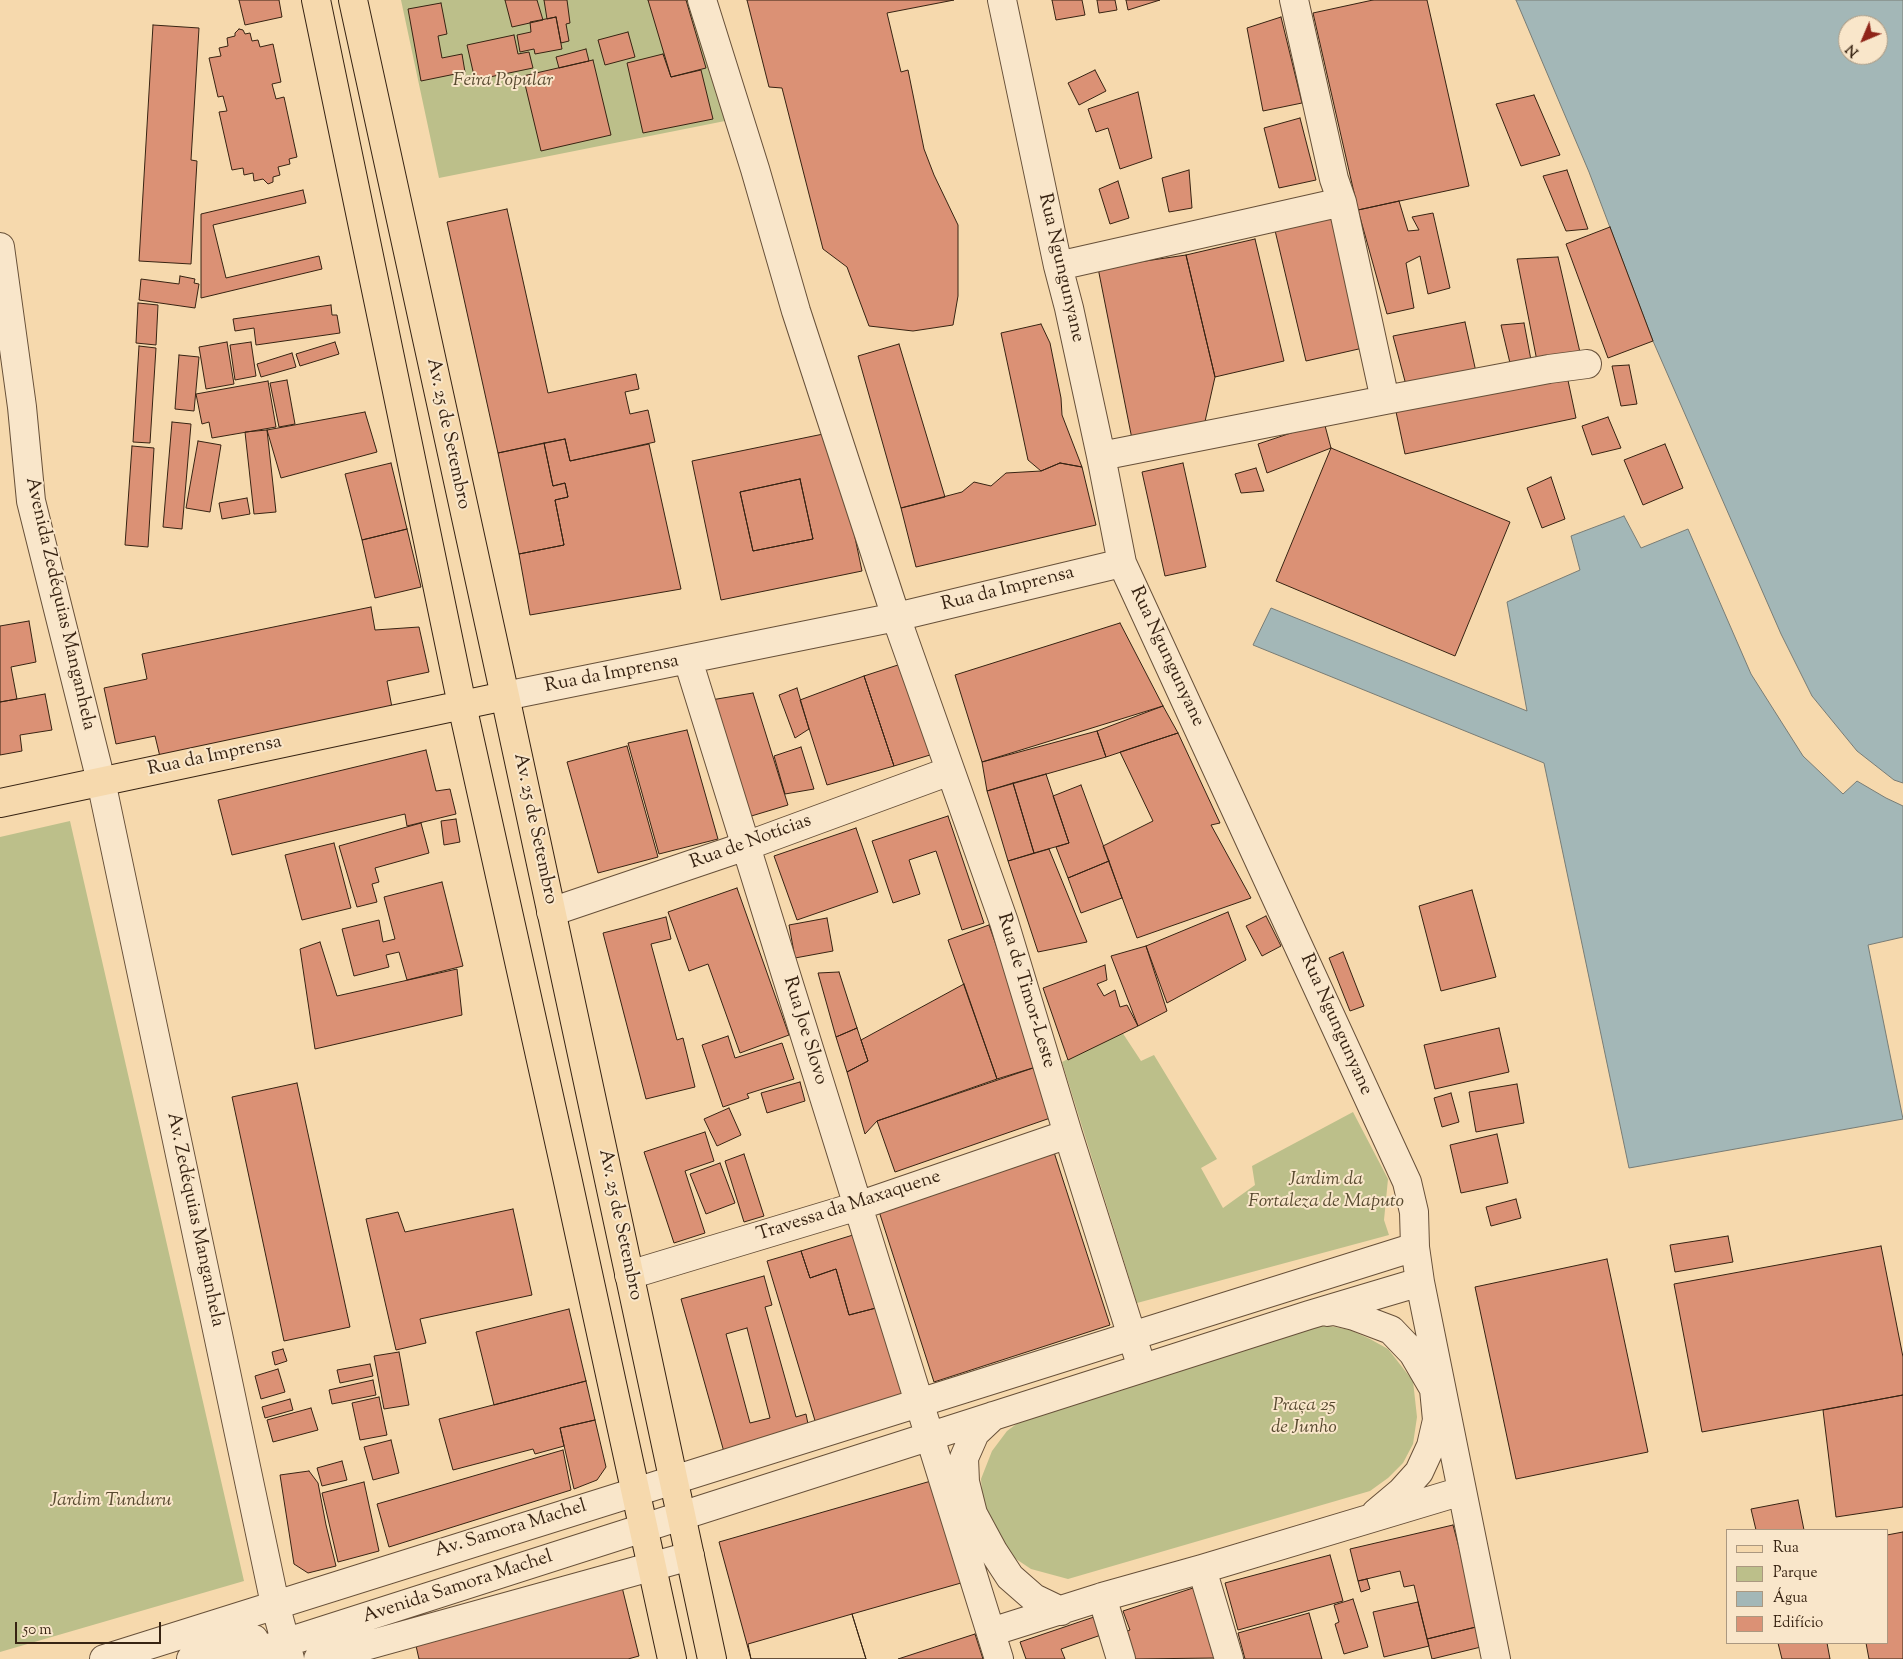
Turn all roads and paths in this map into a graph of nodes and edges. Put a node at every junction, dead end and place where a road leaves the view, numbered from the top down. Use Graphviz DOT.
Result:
graph roads {
  1 [pos="316,0"];
  2 [pos="353,0"];
  3 [pos="702,0"];
  4 [pos="1002,0"];
  5 [pos="1294,0"];
  6 [pos="1342,202"];
  7 [pos="0,247"];
  8 [pos="1058,266"];
  9 [pos="1587,364"];
  10 [pos="1385,400"];
  11 [pos="11,409"];
  12 [pos="1101,456"];
  13 [pos="1122,562"];
  14 [pos="896,617"];
  15 [pos="688,660"];
  16 [pos="505,696"];
  17 [pos="462,704"];
  18 [pos="950,770"];
  19 [pos="100,781"];
  20 [pos="0,803"];
  21 [pos="746,846"];
  22 [pos="551,912"];
  23 [pos="1068,1134"];
  24 [pos="858,1206"];
  25 [pos="1415,1246"];
  26 [pos="629,1275"];
  27 [pos="1420,1282"];
  28 [pos="1309,1314"];
  29 [pos="1132,1335"];
  30 [pos="1142,1368"];
  31 [pos="919,1402"];
  32 [pos="993,1416"];
  33 [pos="930,1436"];
  34 [pos="1462,1491"];
  35 [pos="678,1500"];
  36 [pos="640,1512"];
  37 [pos="1369,1519"];
  38 [pos="690,1556"];
  39 [pos="652,1566"];
  40 [pos="1202,1569"];
  41 [pos="1102,1597"];
  42 [pos="275,1604"];
  43 [pos="1061,1611"];
  44 [pos="991,1632"];
  45 [pos="286,1644"];
  46 [pos="1487,1657"];
  47 [pos="104,1659"];
  48 [pos="191,1659"];
  49 [pos="234,1659"];
  50 [pos="318,1659"];
  51 [pos="672,1659"];
  52 [pos="712,1659"];
  53 [pos="999,1659"];
  54 [pos="1121,1659"];
  55 [pos="1229,1659"];
  1 -- 17 [label="main road"];
  2 -- 16 [label="main road, Av. 25 de Setembro"];
  3 -- 14 [label="street, Rua de Timor-Leste"];
  4 -- 8 [label="street, Rua Ngungunyane"];
  5 -- 6 [label="street"];
  6 -- 8 [label="street"];
  6 -- 10 [label="street"];
  7 -- 11 [label="street, Avenida Zedéquias Manganhela"];
  8 -- 12 [label="street, Rua Ngungunyane"];
  9 -- 10 [label="street"];
  10 -- 12 [label="street"];
  11 -- 19 [label="street, Avenida Zedéquias Manganhela"];
  12 -- 13 [label="street, Rua Ngungunyane"];
  13 -- 14 [label="street, Rua da Imprensa"];
  13 -- 25 [label="street, Rua Ngungunyane"];
  14 -- 15 [label="street, Rua da Imprensa"];
  14 -- 18 [label="street, Rua de Timor-Leste"];
  15 -- 16 [label="street, Rua da Imprensa"];
  15 -- 21 [label="street, Rua Joe Slovo"];
  16 -- 17 [label="main road, Rua da Imprensa"];
  16 -- 22 [label="main road, Av. 25 de Setembro"];
  17 -- 19 [label="main road, Rua da Imprensa"];
  17 -- 36 [label="main road"];
  18 -- 21 [label="street, Rua de Notícias"];
  18 -- 23 [label="street, Rua de Timor-Leste"];
  19 -- 20 [label="main road, Rua da Imprensa"];
  19 -- 42 [label="street, Av. Zedéquias Manganhela"];
  21 -- 22 [label="street, Rua de Notícias"];
  21 -- 24 [label="street, Rua Joe Slovo"];
  22 -- 26 [label="main road, Av. 25 de Setembro"];
  23 -- 24 [label="street, Travessa da Maxaquene"];
  23 -- 29 [label="street, Rua de Timor-Leste"];
  24 -- 26 [label="street, Travessa da Maxaquene"];
  24 -- 31 [label="street, Rua Joe Slovo"];
  25 -- 27 [label="street, Rua Ngungunyane"];
  25 -- 29 [label="street, Av. Samora Machel"];
  26 -- 35 [label="main road, Av. 25 de Setembro"];
  27 -- 28 [label="street"];
  27 -- 34 [label="street"];
  28 -- 30 [label="street"];
  28 -- 37 [label="street"];
  29 -- 30 [label="street, Rua de Timor-Leste"];
  29 -- 31 [label="street, Av. Samora Machel"];
  30 -- 32 [label="street"];
  31 -- 33 [label="street"];
  31 -- 35 [label="street, Av. Samora Machel"];
  32 -- 33 [label="street"];
  32 -- 43 [label="street"];
  33 -- 35 [label="street, Av. Samora Machel"];
  33 -- 44 [label="street"];
  34 -- 37 [label="street"];
  34 -- 46 [label="street"];
  35 -- 36 [label="street, Avenida Samora Machel"];
  35 -- 36 [label="street, Av. Samora Machel"];
  35 -- 38 [label="main road, Av. 25 de Setembro"];
  36 -- 39 [label="main road"];
  36 -- 42 [label="street, Av. Samora Machel"];
  36 -- 45 [label="street, Avenida Samora Machel"];
  37 -- 40 [label="street"];
  38 -- 39 [label="street"];
  38 -- 52 [label="main road, Av. 25 de Setembro"];
  39 -- 50 [label="street"];
  39 -- 51 [label="main road"];
  40 -- 41 [label="street"];
  40 -- 55 [label="street"];
  41 -- 43 [label="street"];
  41 -- 54 [label="street"];
  42 -- 45 [label="street, Av. Zedéquias Manganhela"];
  42 -- 47 [label="street, Av. Samora Machel"];
  43 -- 44 [label="street"];
  44 -- 53 [label="street"];
  45 -- 48 [label="street"];
  45 -- 49 [label="street, Avenida Samora Machel"];
}
